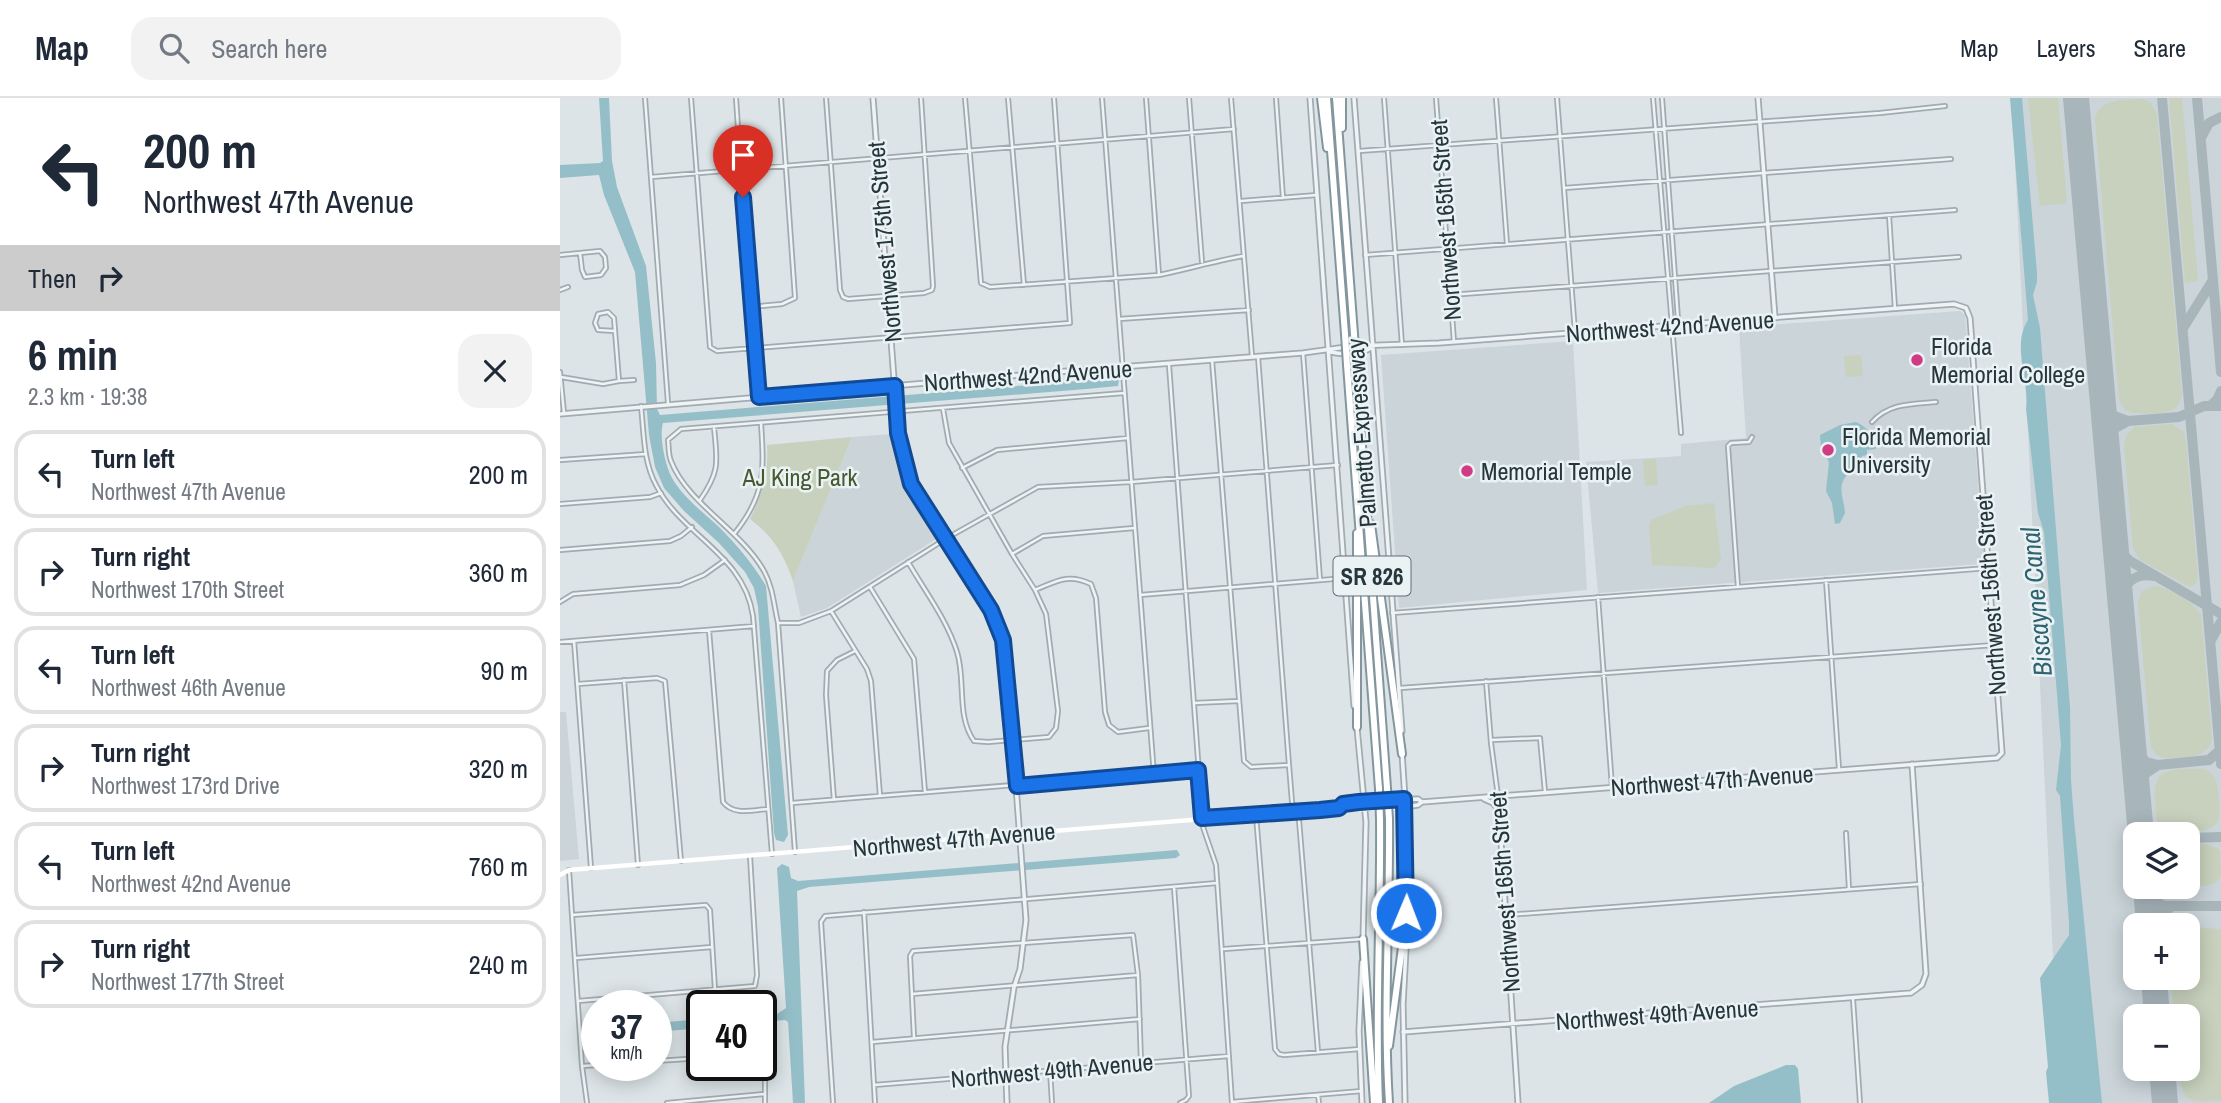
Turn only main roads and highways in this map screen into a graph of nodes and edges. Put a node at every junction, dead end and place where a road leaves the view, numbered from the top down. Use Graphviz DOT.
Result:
graph roads {
  1 [pos="1321,98"];
  2 [pos="1327,98"];
  3 [pos="1336,98"];
  4 [pos="1342,98"];
  5 [pos="1340,147"];
  6 [pos="1333,176"];
  7 [pos="1367,506"];
  8 [pos="1359,514"];
  9 [pos="1357,727"];
  10 [pos="1402,754"];
  11 [pos="1405,807"];
  12 [pos="560,867"];
  13 [pos="569,870"];
  14 [pos="560,875"];
  15 [pos="1406,917"];
  16 [pos="1363,939"];
  17 [pos="1386,1062"];
  18 [pos="1377,1103"];
  19 [pos="1389,1103"];
  1 -- 6 [label="highway"];
  2 -- 6 [label="highway, Palmetto Expressway / SR 826"];
  3 -- 5 [label="highway, Palmetto Expressway / SR 826"];
  4 -- 5 [label="highway"];
  5 -- 7 [label="highway, Palmetto Expressway / SR 826, bridge"];
  6 -- 8 [label="highway, Palmetto Expressway / SR 826, bridge"];
  7 -- 10 [label="highway"];
  7 -- 17 [label="highway, Palmetto Expressway / SR 826, bridge"];
  8 -- 9 [label="highway"];
  8 -- 18 [label="highway, Palmetto Expressway / SR 826, bridge"];
  11 -- 13 [label="main road, Northwest 47th Avenue"];
  12 -- 13 [label="main road, Northwest 47th Avenue"];
  13 -- 14 [label="main road, Northwest 47th Avenue"];
  15 -- 17 [label="highway"];
  16 -- 18 [label="highway"];
  17 -- 19 [label="highway, Palmetto Expressway / SR 826"];
}
